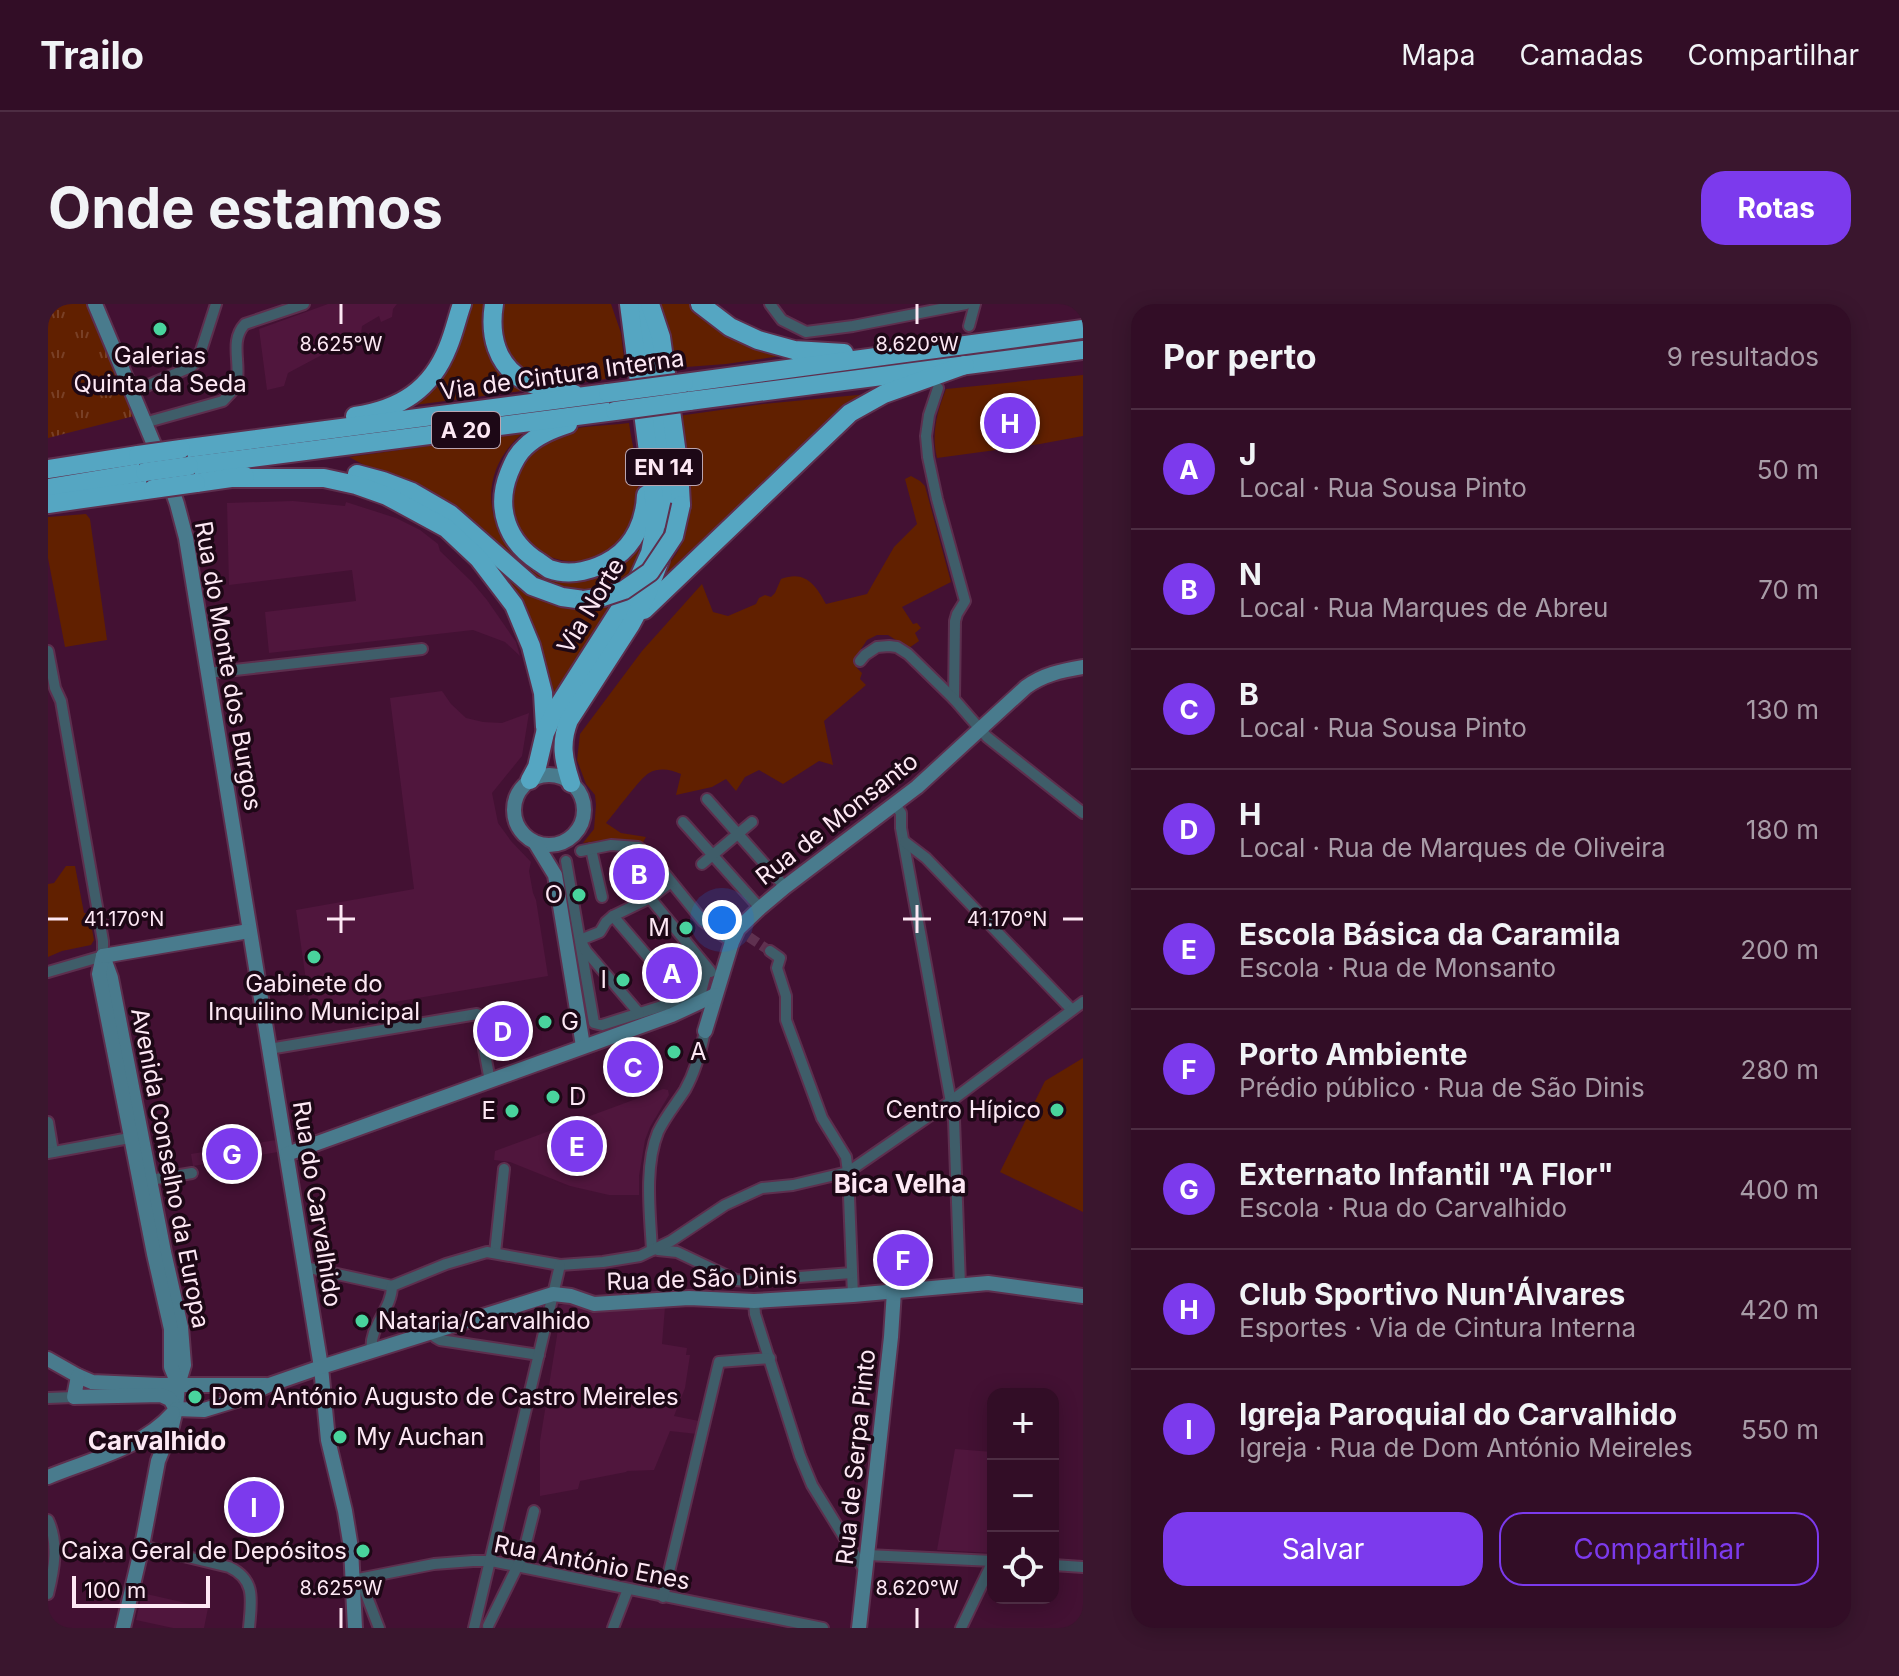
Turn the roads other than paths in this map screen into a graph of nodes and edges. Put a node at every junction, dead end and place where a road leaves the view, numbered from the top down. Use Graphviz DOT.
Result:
graph roads {
  1 [pos="95,304"];
  2 [pos="216,304"];
  3 [pos="304,304"];
  4 [pos="462,304"];
  5 [pos="494,304"];
  6 [pos="643,304"];
  7 [pos="650,304"];
  8 [pos="700,304"];
  9 [pos="770,304"];
  10 [pos="965,304"];
  11 [pos="975,304"];
  12 [pos="628,309"];
  13 [pos="969,326"];
  14 [pos="1078,329"];
  15 [pos="1083,350"];
  16 [pos="1060,353"];
  17 [pos="878,356"];
  18 [pos="1083,360"];
  19 [pos="965,365"];
  20 [pos="938,388"];
  21 [pos="132,392"];
  22 [pos="686,392"];
  23 [pos="585,396"];
  24 [pos="608,412"];
  25 [pos="144,423"];
  26 [pos="285,435"];
  27 [pos="651,465"];
  28 [pos="189,466"];
  29 [pos="48,469"];
  30 [pos="145,472"];
  31 [pos="233,478"];
  32 [pos="48,488"];
  33 [pos="48,504"];
  34 [pos="631,624"];
  35 [pos="422,649"];
  36 [pos="48,651"];
  37 [pos="860,661"];
  38 [pos="1083,667"];
  39 [pos="208,673"];
  40 [pos="954,699"];
  41 [pos="980,731"];
  42 [pos="545,733"];
  43 [pos="530,780"];
  44 [pos="571,783"];
  45 [pos="707,799"];
  46 [pos="895,805"];
  47 [pos="1083,813"];
  48 [pos="683,822"];
  49 [pos="752,822"];
  50 [pos="738,834"];
  51 [pos="568,841"];
  52 [pos="905,842"];
  53 [pos="536,844"];
  54 [pos="713,855"];
  55 [pos="566,861"];
  56 [pos="702,864"];
  57 [pos="555,875"];
  58 [pos="671,882"];
  59 [pos="785,887"];
  60 [pos="602,897"];
  61 [pos="650,898"];
  62 [pos="760,908"];
  63 [pos="613,916"];
  64 [pos="249,931"];
  65 [pos="740,936"];
  66 [pos="580,940"];
  67 [pos="770,951"];
  68 [pos="103,956"];
  69 [pos="707,969"];
  70 [pos="48,972"];
  71 [pos="662,974"];
  72 [pos="720,978"];
  73 [pos="715,995"];
  74 [pos="1083,1002"];
  75 [pos="666,1005"];
  76 [pos="683,1005"];
  77 [pos="1072,1010"];
  78 [pos="639,1013"];
  79 [pos="705,1031"];
  80 [pos="583,1046"];
  81 [pos="269,1049"];
  82 [pos="490,1081"];
  83 [pos="951,1101"];
  84 [pos="48,1122"];
  85 [pos="136,1137"];
  86 [pos="51,1152"];
  87 [pos="287,1154"];
  88 [pos="504,1169"];
  89 [pos="848,1172"];
  90 [pos="192,1173"];
  91 [pos="150,1180"];
  92 [pos="652,1250"];
  93 [pos="495,1253"];
  94 [pos="560,1265"];
  95 [pos="305,1267"];
  96 [pos="852,1273"];
  97 [pos="960,1285"];
  98 [pos="392,1286"];
  99 [pos="894,1291"];
  100 [pos="553,1294"];
  101 [pos="853,1295"];
  102 [pos="1083,1296"];
  103 [pos="754,1301"];
  104 [pos="433,1331"];
  105 [pos="372,1351"];
  106 [pos="539,1355"];
  107 [pos="770,1358"];
  108 [pos="48,1359"];
  109 [pos="321,1367"];
  110 [pos="85,1379"];
  111 [pos="178,1385"];
  112 [pos="269,1385"];
  113 [pos="81,1397"];
  114 [pos="48,1398"];
  115 [pos="176,1409"];
  116 [pos="137,1442"];
  117 [pos="158,1461"];
  118 [pos="48,1477"];
  119 [pos="534,1511"];
  120 [pos="48,1520"];
  121 [pos="142,1546"];
  122 [pos="867,1555"];
  123 [pos="491,1561"];
  124 [pos="987,1561"];
  125 [pos="1059,1565"];
  126 [pos="518,1567"];
  127 [pos="1083,1567"];
  128 [pos="865,1571"];
  129 [pos="987,1574"];
  130 [pos="353,1580"];
  131 [pos="628,1589"];
  132 [pos="48,1594"];
  133 [pos="663,1597"];
  134 [pos="475,1625"];
  135 [pos="490,1627"];
  136 [pos="123,1628"];
  137 [pos="249,1628"];
  138 [pos="355,1628"];
  139 [pos="379,1628"];
  140 [pos="613,1628"];
  141 [pos="823,1628"];
  142 [pos="859,1628"];
  143 [pos="961,1628"];
  1 -- 21 [label="street, Rua do Monte dos Burgos"];
  2 -- 21 [label="street"];
  3 -- 25 [label="street"];
  4 -- 26 [label="highway"];
  5 -- 23 [label="highway"];
  6 -- 34 [label="highway, Via Norte / EN 14"];
  7 -- 31 [label="highway, bridge"];
  8 -- 17 [label="highway"];
  9 -- 10 [label="street"];
  11 -- 13 [label="street"];
  12 -- 27 [label="highway, Via Norte / EN 14"];
  14 -- 17 [label="highway, Via de Cintura Interna / A 20"];
  15 -- 16 [label="highway, Via de Cintura Interna / A 20"];
  16 -- 18 [label="highway"];
  16 -- 19 [label="highway, Via de Cintura Interna / A 20"];
  17 -- 22 [label="highway, Via de Cintura Interna / A 20"];
  19 -- 22 [label="highway, Via de Cintura Interna / A 20"];
  19 -- 34 [label="highway"];
  20 -- 40 [label="street"];
  21 -- 25 [label="street, Rua do Monte dos Burgos"];
  22 -- 23 [label="highway, Via de Cintura Interna / A 20, bridge"];
  22 -- 24 [label="highway, Via de Cintura Interna / A 20, bridge"];
  23 -- 26 [label="highway, Via de Cintura Interna / A 20"];
  24 -- 27 [label="highway"];
  24 -- 28 [label="highway, Via de Cintura Interna / A 20"];
  25 -- 39 [label="street, Rua do Monte dos Burgos"];
  26 -- 28 [label="highway, Via de Cintura Interna / A 20"];
  27 -- 42 [label="highway, Via Norte / EN 14"];
  28 -- 30 [label="highway, Via de Cintura Interna / A 20, bridge"];
  28 -- 30 [label="highway, bridge"];
  28 -- 31 [label="highway"];
  29 -- 30 [label="highway, Via de Cintura Interna / A 20"];
  30 -- 32 [label="highway, Via de Cintura Interna / A 20"];
  30 -- 33 [label="highway"];
  31 -- 42 [label="highway"];
  34 -- 44 [label="highway, Via Norte / EN 14"];
  35 -- 39 [label="street"];
  36 -- 68 [label="street"];
  37 -- 40 [label="street"];
  38 -- 41 [label="street, Rua de Monsanto"];
  39 -- 64 [label="street, Rua do Monte dos Burgos"];
  40 -- 41 [label="street"];
  41 -- 46 [label="street, Rua de Monsanto"];
  41 -- 47 [label="street"];
  42 -- 43 [label="highway, Via Norte / EN 14"];
  43 -- 44 [label="street"];
  43 -- 53 [label="street"];
  44 -- 51 [label="street"];
  45 -- 50 [label="street"];
  46 -- 52 [label="street"];
  46 -- 59 [label="street, Rua de Monsanto"];
  48 -- 54 [label="street"];
  49 -- 50 [label="street"];
  50 -- 54 [label="street"];
  50 -- 59 [label="street"];
  51 -- 53 [label="street"];
  51 -- 57 [label="street"];
  52 -- 77 [label="street"];
  52 -- 83 [label="street"];
  53 -- 57 [label="street"];
  54 -- 56 [label="street"];
  54 -- 62 [label="street"];
  55 -- 66 [label="street"];
  57 -- 80 [label="street"];
  58 -- 60 [label="street"];
  58 -- 61 [label="street"];
  58 -- 65 [label="street"];
  59 -- 62 [label="street, Rua de Monsanto"];
  61 -- 63 [label="street"];
  61 -- 69 [label="street"];
  62 -- 65 [label="street, Rua de Monsanto"];
  63 -- 66 [label="street"];
  63 -- 71 [label="street"];
  64 -- 68 [label="street"];
  64 -- 81 [label="street, Rua do Monte dos Burgos"];
  65 -- 72 [label="street, Rua de Monsanto"];
  66 -- 78 [label="street"];
  66 -- 78 [label="street"];
  67 -- 89 [label="street"];
  68 -- 70 [label="street"];
  68 -- 85 [label="street, Avenida Conselho da Europa"];
  69 -- 72 [label="street"];
  69 -- 76 [label="street"];
  71 -- 75 [label="street"];
  71 -- 76 [label="street"];
  72 -- 73 [label="street, Rua de Monsanto"];
  73 -- 76 [label="street"];
  73 -- 79 [label="street, Rua de Monsanto"];
  74 -- 77 [label="street"];
  75 -- 76 [label="street"];
  75 -- 78 [label="street"];
  76 -- 79 [label="street"];
  76 -- 80 [label="street"];
  77 -- 83 [label="street"];
  79 -- 92 [label="street, Rua de Monsanto"];
  80 -- 82 [label="street"];
  81 -- 82 [label="street"];
  81 -- 87 [label="street, Rua do Carvalhido"];
  82 -- 87 [label="street"];
  83 -- 89 [label="street"];
  83 -- 97 [label="street"];
  84 -- 86 [label="street"];
  85 -- 86 [label="street"];
  85 -- 91 [label="street, Avenida Conselho da Europa"];
  85 -- 111 [label="street, Avenida Conselho da Europa"];
  87 -- 95 [label="street, Rua do Carvalhido"];
  88 -- 93 [label="street"];
  89 -- 92 [label="street"];
  89 -- 96 [label="street"];
  90 -- 91 [label="street"];
  91 -- 111 [label="street, Avenida Conselho da Europa"];
  92 -- 94 [label="street"];
  92 -- 96 [label="street, Rua de São Dinis"];
  93 -- 94 [label="street"];
  93 -- 98 [label="street"];
  94 -- 100 [label="street"];
  95 -- 98 [label="street"];
  95 -- 109 [label="street, Rua do Carvalhido"];
  96 -- 101 [label="street"];
  97 -- 99 [label="street, Rua de São Dinis"];
  97 -- 102 [label="street, Rua de São Dinis"];
  98 -- 105 [label="street"];
  99 -- 101 [label="street, Rua de São Dinis"];
  99 -- 122 [label="street, Rua de Serpa Pinto"];
  100 -- 103 [label="street, Rua de São Dinis"];
  100 -- 104 [label="street"];
  100 -- 106 [label="street"];
  101 -- 103 [label="street, Rua de São Dinis"];
  103 -- 107 [label="street"];
  104 -- 105 [label="street"];
  104 -- 106 [label="street"];
  105 -- 109 [label="street"];
  106 -- 123 [label="street"];
  107 -- 128 [label="street"];
  107 -- 133 [label="street"];
  108 -- 110 [label="street"];
  109 -- 112 [label="street"];
  109 -- 130 [label="street, Rua do Carvalhido"];
  110 -- 111 [label="street"];
  110 -- 113 [label="street"];
  111 -- 112 [label="street"];
  111 -- 115 [label="street"];
  112 -- 115 [label="street"];
  113 -- 114 [label="street"];
  113 -- 115 [label="street"];
  115 -- 116 [label="street"];
  115 -- 117 [label="street"];
  116 -- 117 [label="street"];
  116 -- 118 [label="street"];
  117 -- 121 [label="street"];
  119 -- 126 [label="street"];
  120 -- 132 [label="street"];
  121 -- 136 [label="street"];
  121 -- 137 [label="street"];
  122 -- 124 [label="street"];
  122 -- 128 [label="street, Rua de Serpa Pinto"];
  123 -- 126 [label="street, Rua António Enes"];
  123 -- 130 [label="street, Rua António Enes"];
  123 -- 134 [label="street"];
  125 -- 127 [label="street"];
  126 -- 131 [label="street, Rua António Enes"];
  126 -- 135 [label="street"];
  128 -- 142 [label="street, Rua de Serpa Pinto"];
  129 -- 143 [label="street"];
  130 -- 138 [label="street, Rua do Carvalhido"];
  130 -- 139 [label="street"];
  131 -- 133 [label="street, Rua António Enes"];
  131 -- 140 [label="street"];
  133 -- 141 [label="street, Rua António Enes"];
  134 -- 135 [label="street"];
}
